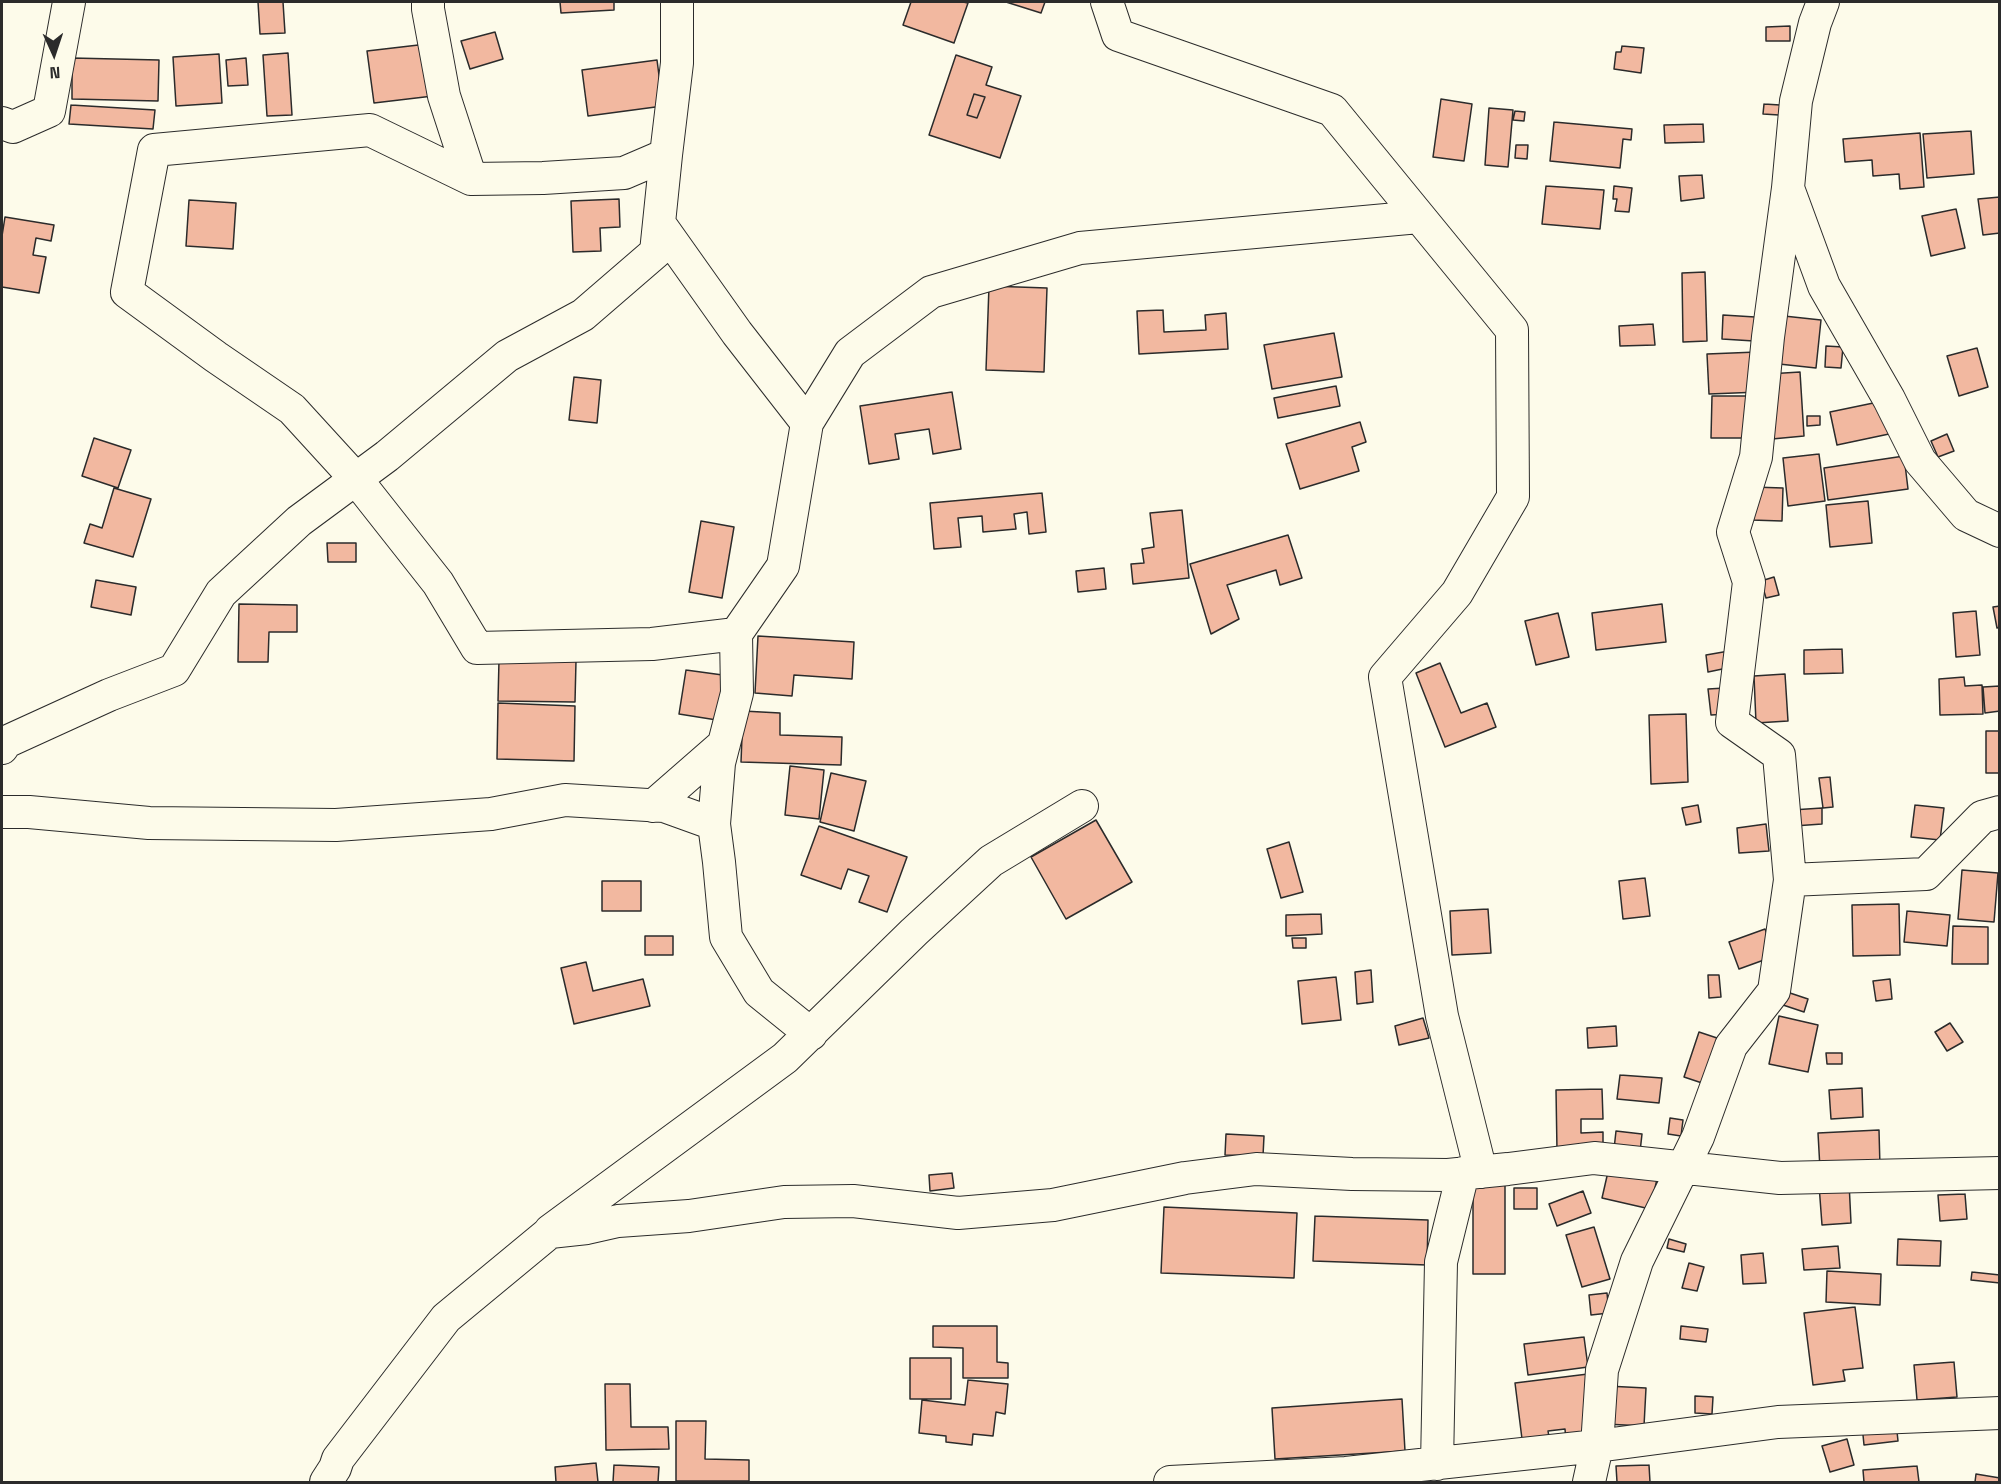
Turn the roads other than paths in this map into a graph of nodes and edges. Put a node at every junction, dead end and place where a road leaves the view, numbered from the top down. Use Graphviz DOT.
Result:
graph roads {
  1 [pos="69,2"];
  2 [pos="428,2"];
  3 [pos="676,2"];
  4 [pos="1107,2"];
  5 [pos="1823,2"];
  6 [pos="2,123"];
  7 [pos="666,155"];
  8 [pos="471,179"];
  9 [pos="1788,188"];
  10 [pos="1419,217"];
  11 [pos="659,223"];
  12 [pos="807,423"];
  13 [pos="356,479"];
  14 [pos="2000,531"];
  15 [pos="736,634"];
  16 [pos="724,744"];
  17 [pos="2,748"];
  18 [pos="653,806"];
  19 [pos="1082,806"];
  20 [pos="2,812"];
  21 [pos="2000,812"];
  22 [pos="714,824"];
  23 [pos="1790,880"];
  24 [pos="811,1034"];
  25 [pos="1683,1168"];
  26 [pos="1472,1173"];
  27 [pos="2000,1173"];
  28 [pos="550,1232"];
  29 [pos="2000,1413"];
  30 [pos="1597,1446"];
  31 [pos="1437,1464"];
  32 [pos="326,1482"];
  33 [pos="1170,1482"];
  34 [pos="1589,1482"];
  1 -- 6 [label="street"];
  2 -- 8 [label="street"];
  3 -- 7 [label="street"];
  4 -- 10 [label="street"];
  5 -- 9 [label="street"];
  7 -- 8 [label="street"];
  7 -- 11 [label="street"];
  8 -- 13 [label="street"];
  9 -- 14 [label="street"];
  9 -- 23 [label="street"];
  10 -- 12 [label="street"];
  10 -- 26 [label="street"];
  11 -- 12 [label="street"];
  11 -- 13 [label="street"];
  12 -- 15 [label="street"];
  13 -- 15 [label="street"];
  13 -- 17 [label="street"];
  15 -- 16 [label="street"];
  16 -- 18 [label="street"];
  16 -- 22 [label="street"];
  18 -- 20 [label="street"];
  18 -- 22 [label="street"];
  19 -- 24 [label="street"];
  21 -- 23 [label="street"];
  22 -- 24 [label="street"];
  23 -- 25 [label="street"];
  24 -- 28 [label="street"];
  25 -- 26 [label="street"];
  25 -- 27 [label="street"];
  25 -- 30 [label="street"];
  26 -- 28 [label="street"];
  26 -- 31 [label="street"];
  28 -- 32 [label="street"];
  29 -- 30 [label="street"];
  30 -- 31 [label="street"];
  30 -- 34 [label="street"];
  31 -- 33 [label="street"];
}
